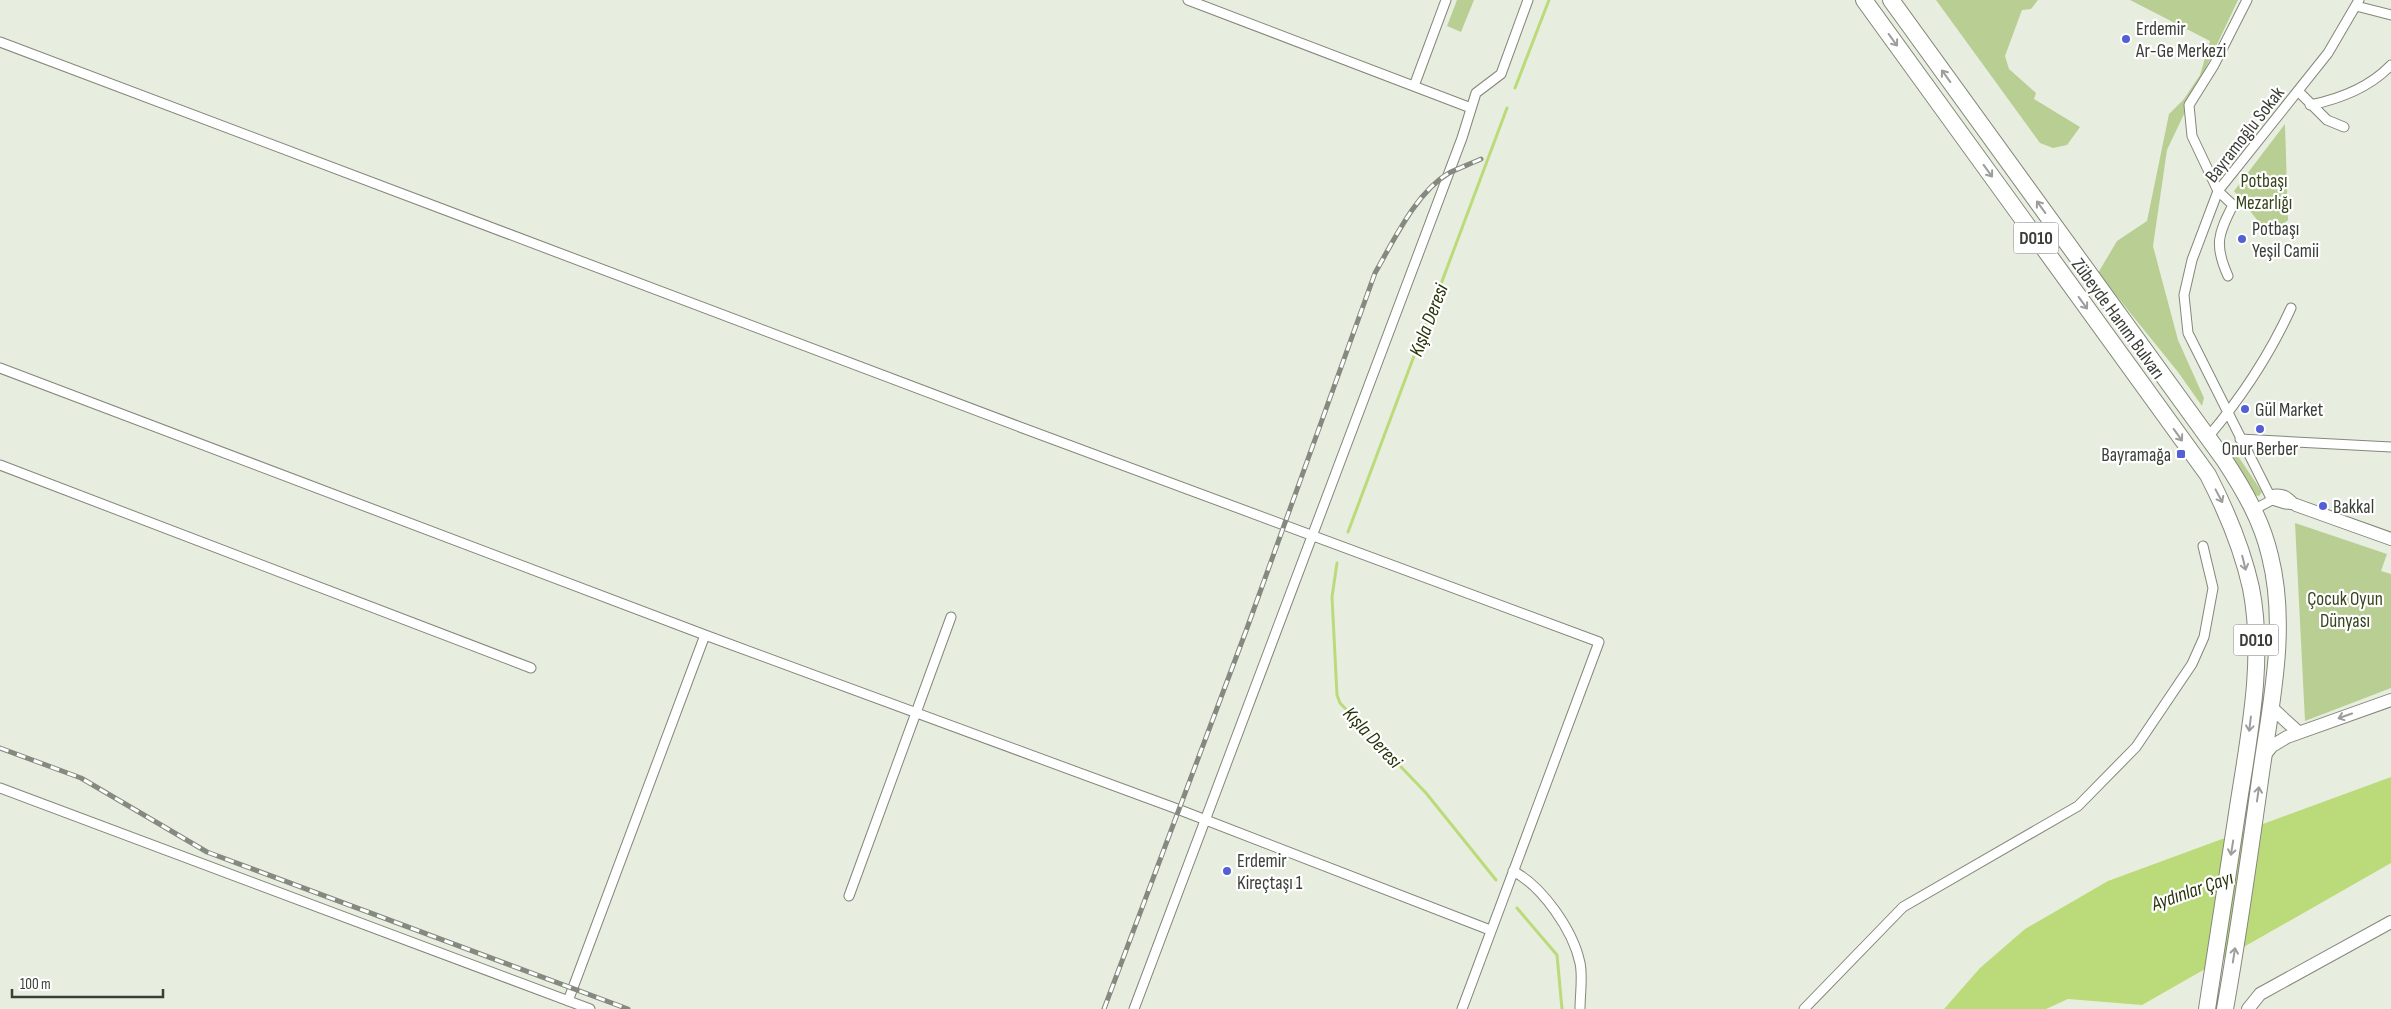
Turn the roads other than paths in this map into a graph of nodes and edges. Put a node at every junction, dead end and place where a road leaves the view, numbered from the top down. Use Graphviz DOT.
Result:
graph roads {
  1 [pos="1188,0"];
  2 [pos="1446,0"];
  3 [pos="1528,0"];
  4 [pos="1864,0"];
  5 [pos="1891,0"];
  6 [pos="2247,0"];
  7 [pos="2357,3"];
  8 [pos="2391,15"];
  9 [pos="0,42"];
  10 [pos="2391,65"];
  11 [pos="1414,86"];
  12 [pos="2298,91"];
  13 [pos="2310,105"];
  14 [pos="1471,108"];
  15 [pos="2344,127"];
  16 [pos="2218,191"];
  17 [pos="2228,276"];
  18 [pos="2291,308"];
  19 [pos="0,368"];
  20 [pos="2228,411"];
  21 [pos="2208,437"];
  22 [pos="2240,439"];
  23 [pos="2391,447"];
  24 [pos="0,465"];
  25 [pos="2271,497"];
  26 [pos="2296,505"];
  27 [pos="2253,510"];
  28 [pos="2229,517"];
  29 [pos="1312,536"];
  30 [pos="2391,539"];
  31 [pos="2203,546"];
  32 [pos="951,617"];
  33 [pos="705,635"];
  34 [pos="531,668"];
  35 [pos="2391,700"];
  36 [pos="2272,708"];
  37 [pos="917,713"];
  38 [pos="2298,732"];
  39 [pos="2263,757"];
  40 [pos="0,788"];
  41 [pos="1206,820"];
  42 [pos="1513,871"];
  43 [pos="849,896"];
  44 [pos="2391,922"];
  45 [pos="1490,930"];
  46 [pos="568,1001"];
  47 [pos="2225,1006"];
  48 [pos="590,1009"];
  49 [pos="1134,1009"];
  50 [pos="1462,1009"];
  51 [pos="1580,1009"];
  52 [pos="1804,1009"];
  53 [pos="2206,1009"];
  54 [pos="2248,1009"];
  1 -- 11 [label="street"];
  2 -- 11 [label="street"];
  3 -- 14 [label="street"];
  4 -- 28 [label="highway, Zübeyde Hanım Bulvarı / D010, one-way"];
  21 -- 5 [label="highway, Zübeyde Hanım Bulvarı / D010, one-way"];
  6 -- 16 [label="street"];
  7 -- 8 [label="street"];
  7 -- 12 [label="street, Bayramoğlu Sokak"];
  9 -- 29 [label="street"];
  10 -- 13 [label="street"];
  11 -- 14 [label="street"];
  12 -- 13 [label="street"];
  12 -- 16 [label="street, Bayramoğlu Sokak"];
  13 -- 15 [label="street"];
  14 -- 29 [label="street"];
  16 -- 17 [label="street"];
  16 -- 20 [label="street, Bayramoğlu Sokak"];
  18 -- 20 [label="street"];
  19 -- 33 [label="street"];
  20 -- 21 [label="street"];
  20 -- 22 [label="street, Bayramoğlu Sokak"];
  21 -- 27 [label="highway, Zübeyde Hanım Bulvarı / D010"];
  22 -- 23 [label="street"];
  22 -- 25 [label="street, Bayramoğlu Sokak"];
  24 -- 34 [label="street"];
  25 -- 26 [label="street"];
  25 -- 27 [label="street"];
  26 -- 30 [label="street"];
  27 -- 28 [label="highway"];
  27 -- 36 [label="highway, Zübeyde Hanım Bulvarı / D010"];
  28 -- 53 [label="highway, Zübeyde Hanım Bulvarı / D010, one-way"];
  29 -- 41 [label="street"];
  29 -- 42 [label="street"];
  31 -- 52 [label="street"];
  32 -- 37 [label="street"];
  33 -- 37 [label="street"];
  33 -- 46 [label="street"];
  35 -- 38 [label="street, one-way"];
  36 -- 38 [label="street"];
  36 -- 39 [label="highway, Zübeyde Hanım Bulvarı / D010"];
  37 -- 41 [label="street"];
  37 -- 43 [label="street"];
  38 -- 39 [label="street"];
  47 -- 39 [label="highway, D010, one-way"];
  40 -- 46 [label="street"];
  41 -- 45 [label="street"];
  41 -- 49 [label="street"];
  42 -- 45 [label="street"];
  42 -- 51 [label="street"];
  44 -- 54 [label="street"];
  45 -- 50 [label="street"];
  46 -- 48 [label="street"];
}
